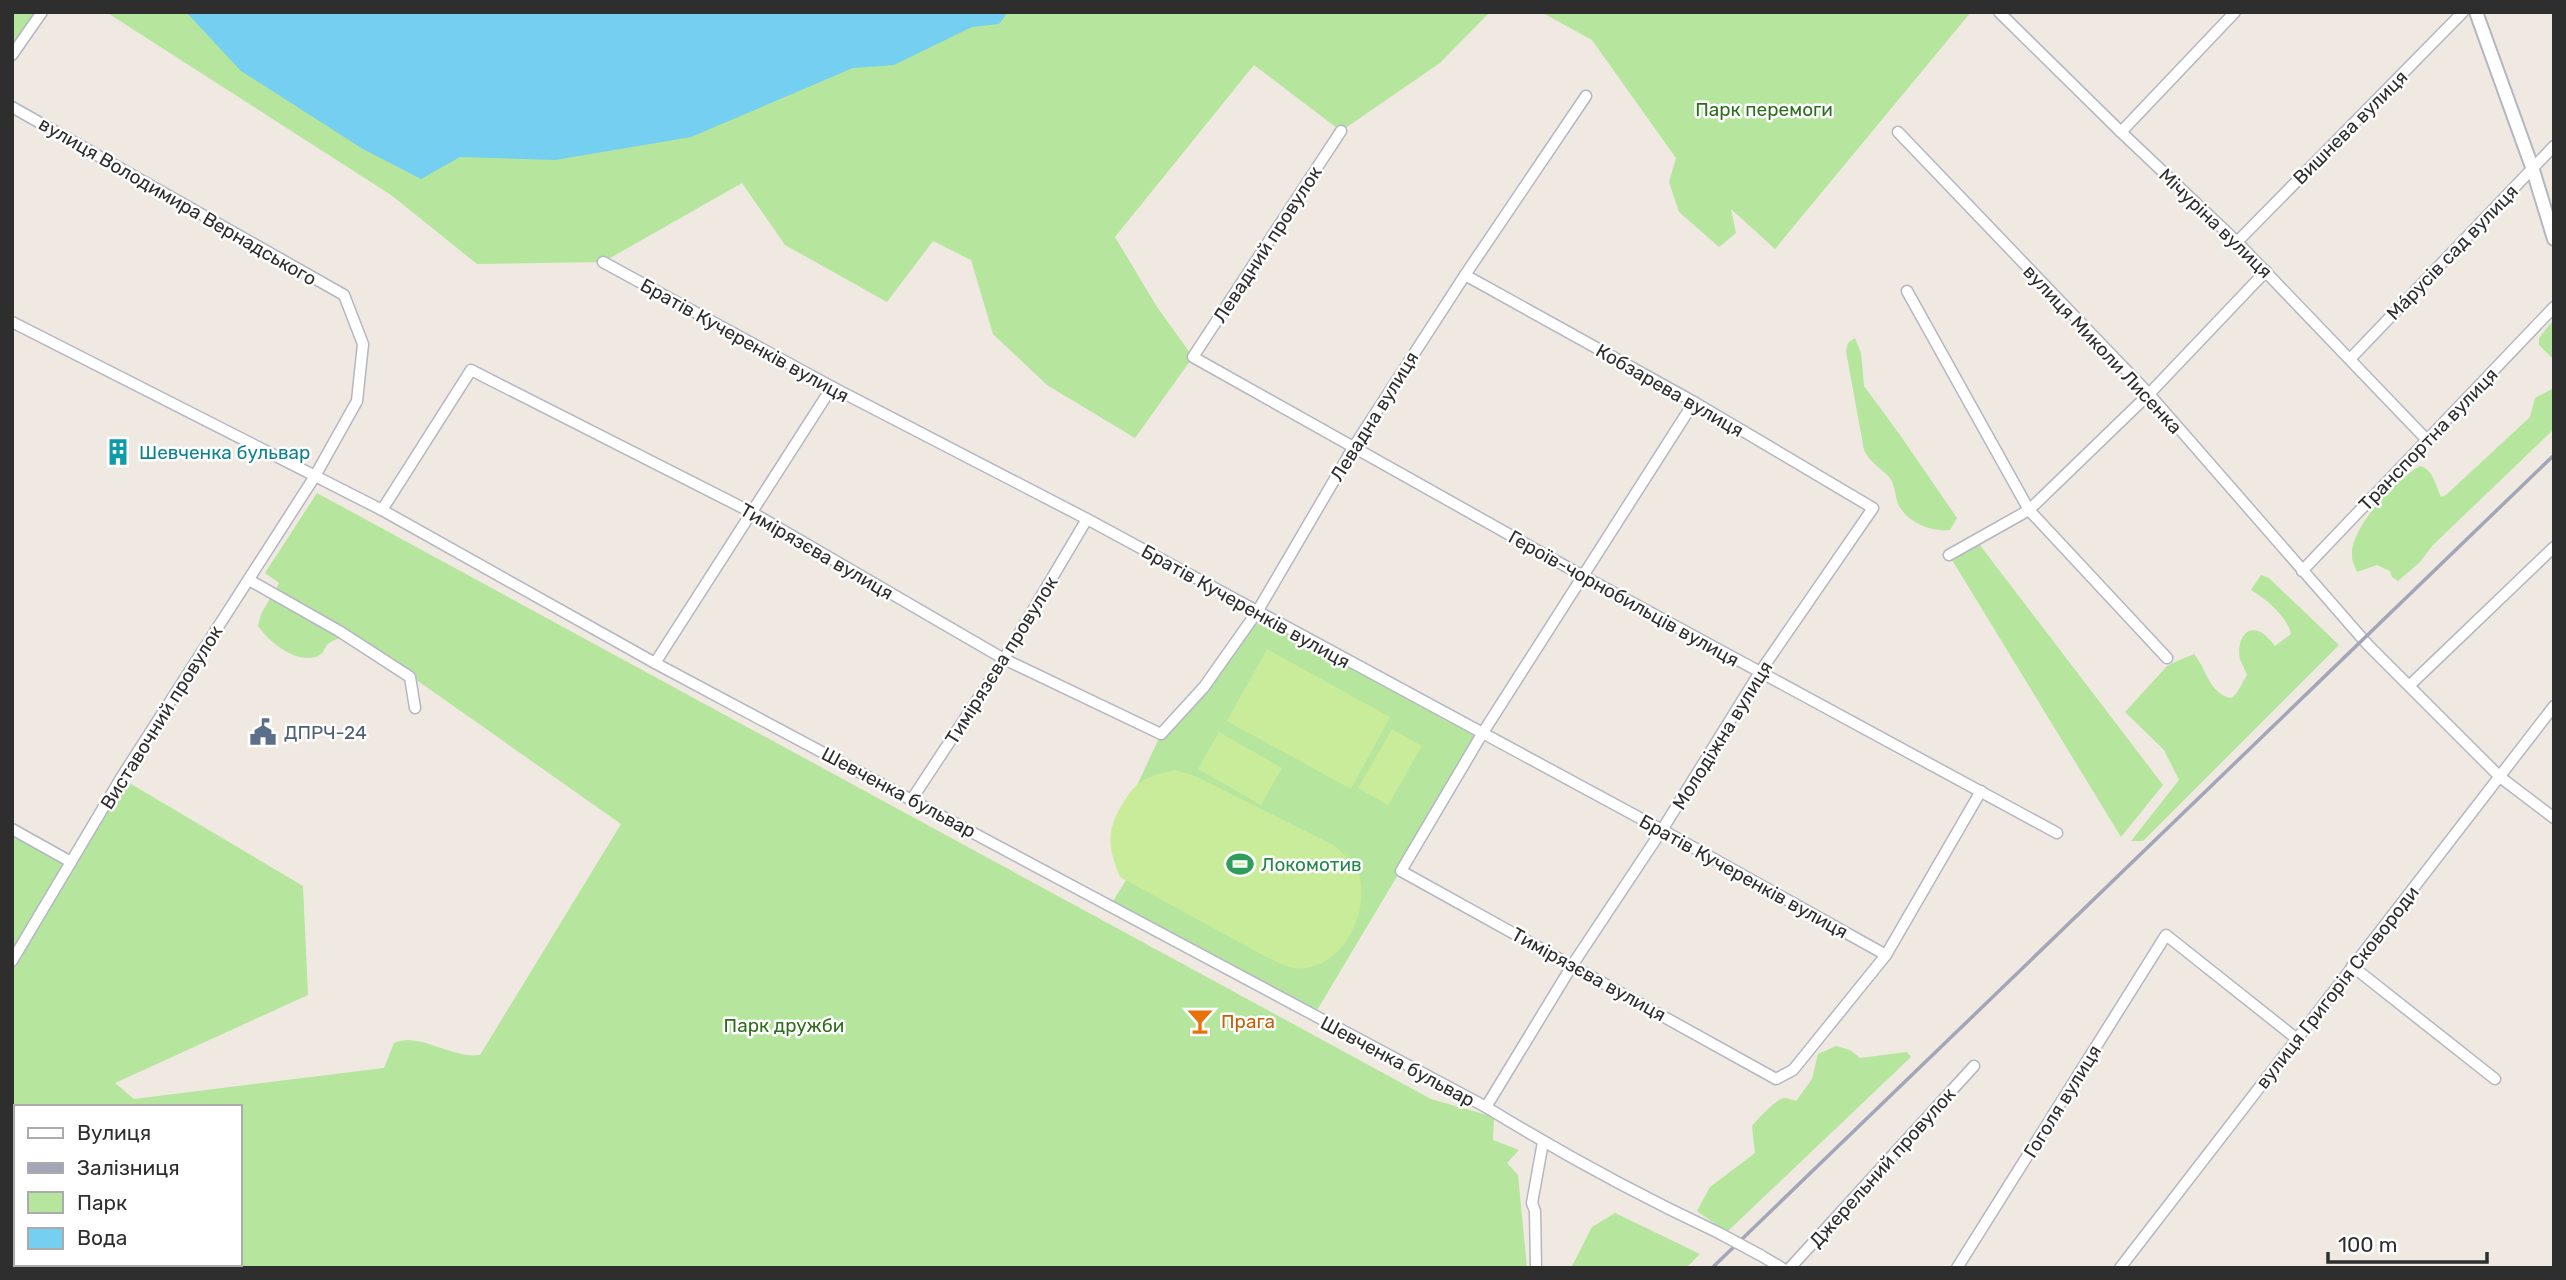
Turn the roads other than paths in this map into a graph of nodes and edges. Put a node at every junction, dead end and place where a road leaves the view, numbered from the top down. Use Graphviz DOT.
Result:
graph roads {
  1 [pos="42,12"];
  2 [pos="1999,12"];
  3 [pos="2235,12"];
  4 [pos="2463,12"];
  5 [pos="2476,12"];
  6 [pos="12,55"];
  7 [pos="1586,96"];
  8 [pos="12,107"];
  9 [pos="1341,131"];
  10 [pos="1898,132"];
  11 [pos="2121,132"];
  12 [pos="2554,146"];
  13 [pos="2532,167"];
  14 [pos="2554,239"];
  15 [pos="2237,242"];
  16 [pos="603,262"];
  17 [pos="2266,271"];
  18 [pos="1465,275"];
  19 [pos="1908,291"];
  20 [pos="344,295"];
  21 [pos="2554,307"];
  22 [pos="12,322"];
  23 [pos="1193,357"];
  24 [pos="2350,359"];
  25 [pos="832,387"];
  26 [pos="2148,394"];
  27 [pos="1693,402"];
  28 [pos="2427,440"];
  29 [pos="1353,447"];
  30 [pos="315,476"];
  31 [pos="1873,509"];
  32 [pos="382,510"];
  33 [pos="2029,510"];
  34 [pos="751,512"];
  35 [pos="1087,519"];
  36 [pos="2554,547"];
  37 [pos="1949,555"];
  38 [pos="2302,571"];
  39 [pos="1583,576"];
  40 [pos="249,580"];
  41 [pos="1257,612"];
  42 [pos="2168,658"];
  43 [pos="1004,659"];
  44 [pos="655,663"];
  45 [pos="1760,672"];
  46 [pos="2410,685"];
  47 [pos="2554,706"];
  48 [pos="415,708"];
  49 [pos="1161,734"];
  50 [pos="1482,734"];
  51 [pos="2500,777"];
  52 [pos="1981,791"];
  53 [pos="912,799"];
  54 [pos="2554,818"];
  55 [pos="12,829"];
  56 [pos="1662,830"];
  57 [pos="2057,833"];
  58 [pos="71,862"];
  59 [pos="1886,955"];
  60 [pos="12,961"];
  61 [pos="1573,964"];
  62 [pos="2352,966"];
  63 [pos="2297,1039"];
  64 [pos="1974,1066"];
  65 [pos="2495,1079"];
  66 [pos="1486,1107"];
  67 [pos="1543,1142"];
  68 [pos="1536,1268"];
  69 [pos="1782,1268"];
  70 [pos="1790,1268"];
  71 [pos="1957,1268"];
  72 [pos="2120,1268"];
  1 -- 6 [label="street"];
  2 -- 11 [label="street, Мічуріна вулиця"];
  3 -- 11 [label="street"];
  4 -- 15 [label="street, Вишнева вулиця"];
  5 -- 13 [label="street"];
  7 -- 18 [label="street, Левадна вулиця"];
  8 -- 20 [label="street, вулиця Володимира Вернадського"];
  9 -- 23 [label="street, Левадний провулок"];
  10 -- 26 [label="street, вулиця Миколи Лисенка"];
  11 -- 15 [label="street, Мічуріна вулиця"];
  12 -- 13 [label="street, Мáрусів сад вулиця"];
  13 -- 14 [label="street"];
  13 -- 24 [label="street, Мáрусів сад вулиця"];
  15 -- 17 [label="street, Мічуріна вулиця"];
  16 -- 25 [label="street, Братів Кучеренків вулиця"];
  17 -- 24 [label="street, Мічуріна вулиця"];
  17 -- 26 [label="street"];
  18 -- 27 [label="street, Кобзарева вулиця"];
  18 -- 29 [label="street, Левадна вулиця"];
  19 -- 33 [label="street"];
  20 -- 30 [label="street, Виставочний провулок"];
  21 -- 28 [label="street, Транспортна вулиця"];
  22 -- 30 [label="street, Шевченка бульвар"];
  23 -- 29 [label="street, Героїв-чорнобильців вулиця"];
  24 -- 28 [label="street, Мічуріна вулиця"];
  25 -- 34 [label="street"];
  25 -- 35 [label="street, Братів Кучеренків вулиця"];
  26 -- 33 [label="street"];
  26 -- 38 [label="street, вулиця Миколи Лисенка"];
  27 -- 31 [label="street, Кобзарева вулиця"];
  27 -- 39 [label="street"];
  28 -- 38 [label="street, Транспортна вулиця"];
  29 -- 39 [label="street, Героїв-чорнобильців вулиця"];
  29 -- 41 [label="street, Левадна вулиця"];
  30 -- 32 [label="street, Шевченка бульвар"];
  30 -- 40 [label="street, Виставочний провулок"];
  31 -- 45 [label="street, Молодіжна вулиця"];
  32 -- 34 [label="street, Тимірязєва вулиця"];
  32 -- 44 [label="street, Шевченка бульвар"];
  33 -- 37 [label="street"];
  33 -- 42 [label="street"];
  34 -- 43 [label="street, Тимірязєва вулиця"];
  34 -- 44 [label="street"];
  35 -- 41 [label="street, Братів Кучеренків вулиця"];
  35 -- 43 [label="street, Тимірязєва провулок"];
  36 -- 46 [label="street"];
  38 -- 46 [label="street, вулиця Миколи Лисенка"];
  39 -- 45 [label="street, Героїв-чорнобильців вулиця"];
  39 -- 50 [label="street"];
  40 -- 48 [label="street"];
  40 -- 58 [label="street, Виставочний провулок"];
  41 -- 49 [label="street, Левадна вулиця"];
  41 -- 50 [label="street, Братів Кучеренків вулиця"];
  43 -- 49 [label="street, Тимірязєва вулиця"];
  43 -- 53 [label="street, Тимірязєва провулок"];
  44 -- 53 [label="street, Шевченка бульвар"];
  45 -- 52 [label="street, Героїв-чорнобильців вулиця"];
  45 -- 56 [label="street, Молодіжна вулиця"];
  46 -- 51 [label="street, вулиця Миколи Лисенка"];
  47 -- 51 [label="street, вулиця Григорія Сковороди"];
  50 -- 56 [label="street, Братів Кучеренків вулиця"];
  50 -- 61 [label="street, Тимірязєва вулиця"];
  51 -- 54 [label="street, вулиця Миколи Лисенка"];
  51 -- 62 [label="street, вулиця Григорія Сковороди"];
  52 -- 57 [label="street, Героїв-чорнобильців вулиця"];
  52 -- 59 [label="street"];
  53 -- 66 [label="street, Шевченка бульвар"];
  55 -- 58 [label="street"];
  56 -- 59 [label="street, Братів Кучеренків вулиця"];
  56 -- 61 [label="street, Молодіжна вулиця"];
  58 -- 60 [label="street, Виставочний провулок"];
  59 -- 61 [label="street, Тимірязєва вулиця"];
  61 -- 66 [label="street, Молодіжна вулиця"];
  62 -- 63 [label="street, вулиця Григорія Сковороди"];
  62 -- 65 [label="street"];
  63 -- 71 [label="street, Гоголя вулиця"];
  63 -- 72 [label="street, вулиця Григорія Сковороди"];
  64 -- 70 [label="street, Джерельний провулок"];
  66 -- 67 [label="street, Шевченка бульвар"];
  67 -- 68 [label="street"];
  67 -- 69 [label="street, Шевченка бульвар, bridge"];
}
